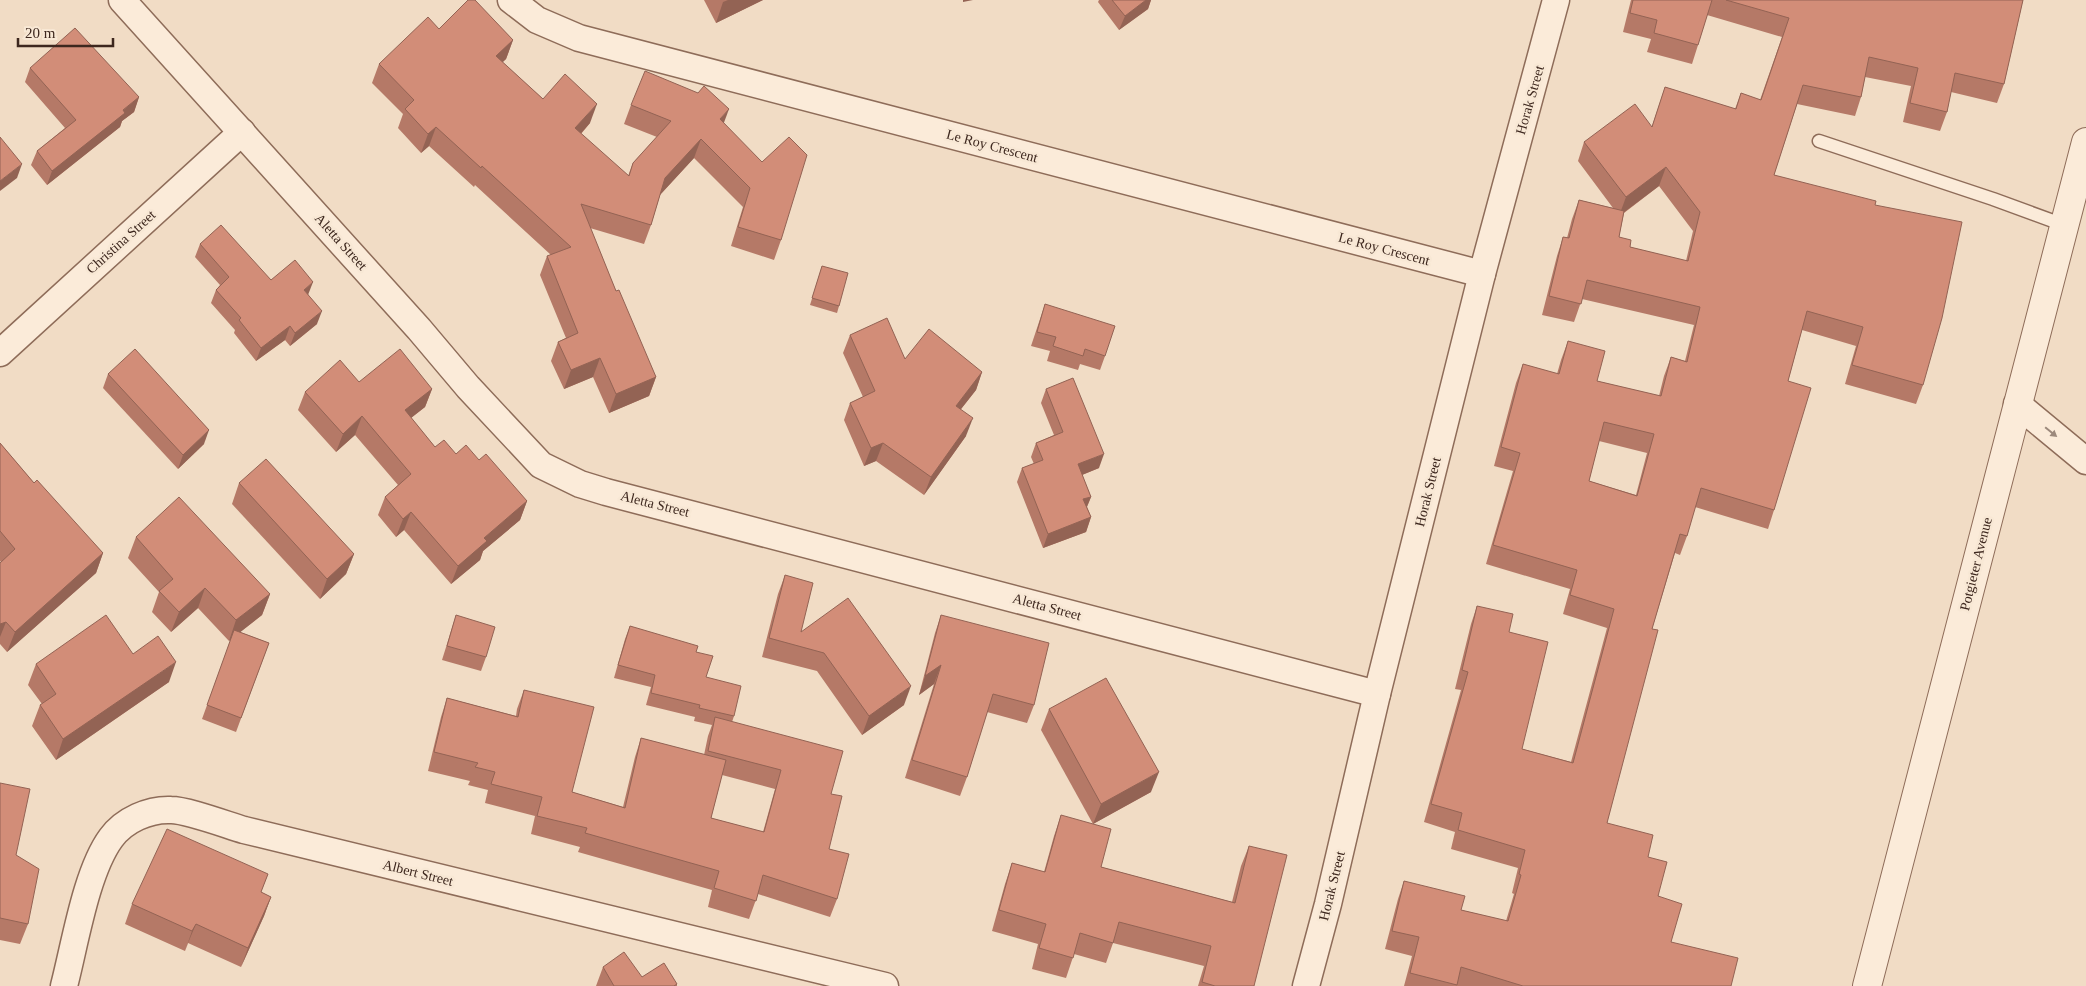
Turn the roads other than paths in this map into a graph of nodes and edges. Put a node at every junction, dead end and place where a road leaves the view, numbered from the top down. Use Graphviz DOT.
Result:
graph roads {
  1 [pos="122,0"];
  2 [pos="511,0"];
  3 [pos="1556,0"];
  4 [pos="242,132"];
  5 [pos="1818,141"];
  6 [pos="2086,142"];
  7 [pos="2073,212"];
  8 [pos="1482,274"];
  9 [pos="0,353"];
  10 [pos="2016,404"];
  11 [pos="2086,461"];
  12 [pos="1378,694"];
  13 [pos="64,986"];
  14 [pos="884,986"];
  15 [pos="1306,986"];
  16 [pos="1867,986"];
  1 -- 4 [label="street, Aletta Street"];
  2 -- 8 [label="street, Le Roy Crescent"];
  3 -- 8 [label="street, Horak Street"];
  4 -- 9 [label="street, Christina Street"];
  4 -- 12 [label="street, Aletta Street"];
  5 -- 7 [label="lane"];
  6 -- 7 [label="street, Potgieter Avenue"];
  7 -- 10 [label="street, Potgieter Avenue"];
  8 -- 12 [label="street, Horak Street"];
  10 -- 11 [label="street, one-way"];
  10 -- 16 [label="street, Potgieter Avenue"];
  12 -- 15 [label="street, Horak Street"];
  13 -- 14 [label="street, Albert Street"];
}
